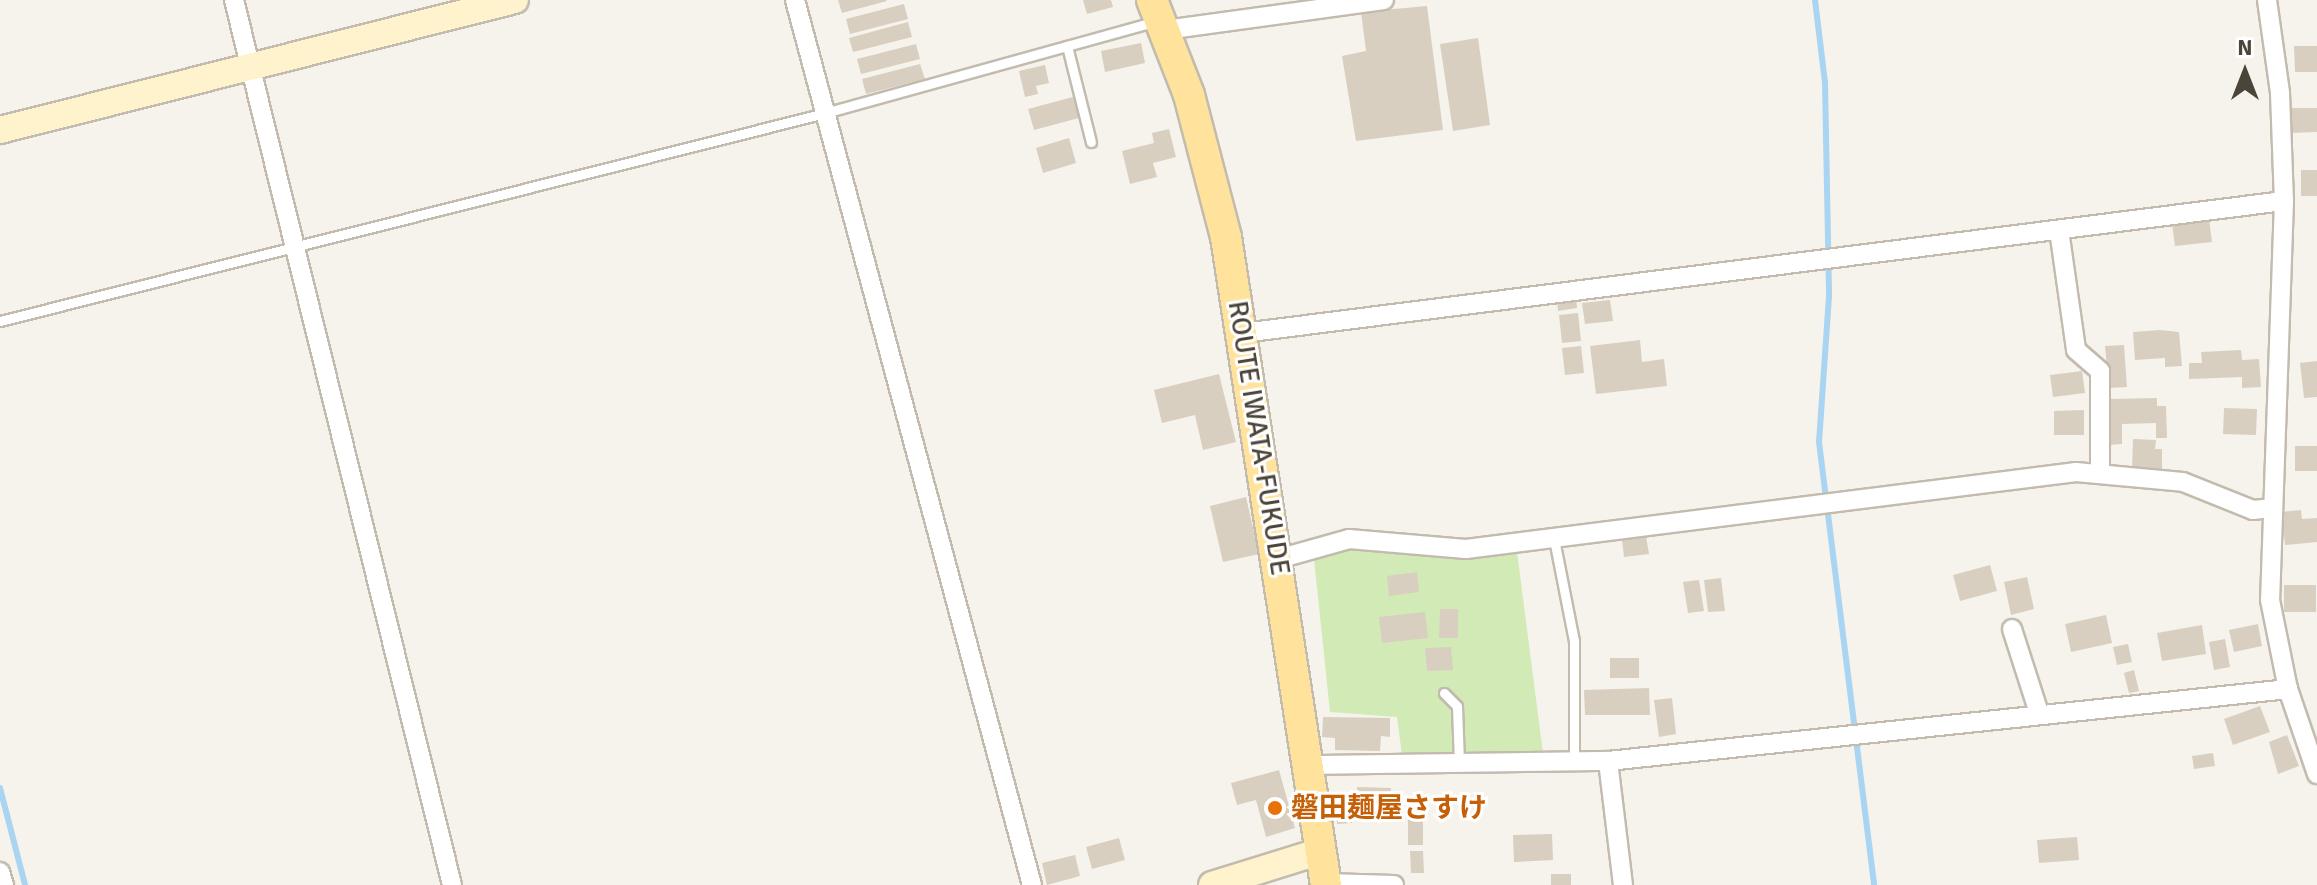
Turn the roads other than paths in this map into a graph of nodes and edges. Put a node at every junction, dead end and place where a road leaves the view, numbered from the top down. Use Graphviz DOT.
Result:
graph roads {
  1 [pos="234,0"];
  2 [pos="515,0"];
  3 [pos="795,0"];
  4 [pos="1378,0"];
  5 [pos="2267,0"];
  6 [pos="1159,16"];
  7 [pos="1067,46"];
  8 [pos="251,66"];
  9 [pos="825,113"];
  10 [pos="0,130"];
  11 [pos="1091,142"];
  12 [pos="2284,201"];
  13 [pos="2059,230"];
  14 [pos="295,245"];
  15 [pos="0,321"];
  16 [pos="1243,333"];
  17 [pos="2100,473"];
  18 [pos="2273,508"];
  19 [pos="1554,539"];
  20 [pos="1278,559"];
  21 [pos="2012,629"];
  22 [pos="2288,689"];
  23 [pos="1444,693"];
  24 [pos="2039,713"];
  25 [pos="1574,760"];
  26 [pos="1608,761"];
  27 [pos="1459,762"];
  28 [pos="1311,765"];
  29 [pos="2317,774"];
  30 [pos="1321,851"];
  31 [pos="0,872"];
  32 [pos="1326,884"];
  33 [pos="4,885"];
  34 [pos="452,885"];
  35 [pos="1032,885"];
  36 [pos="1212,885"];
  37 [pos="1394,885"];
  38 [pos="1623,885"];
  1 -- 8 [label="street"];
  2 -- 8 [label="street"];
  3 -- 9 [label="street"];
  4 -- 6 [label="street"];
  5 -- 12 [label="street"];
  6 -- 7 [label="lane"];
  6 -- 16 [label="main road, ROUTE IWATA-FUKUDE"];
  7 -- 9 [label="lane"];
  7 -- 11 [label="lane"];
  8 -- 10 [label="street"];
  8 -- 14 [label="street"];
  9 -- 14 [label="lane"];
  9 -- 35 [label="street"];
  12 -- 13 [label="street"];
  12 -- 18 [label="street"];
  13 -- 16 [label="street"];
  13 -- 17 [label="street"];
  14 -- 15 [label="lane"];
  14 -- 34 [label="street"];
  16 -- 20 [label="main road, ROUTE IWATA-FUKUDE"];
  17 -- 18 [label="street"];
  17 -- 19 [label="street"];
  18 -- 22 [label="street"];
  19 -- 20 [label="street"];
  19 -- 25 [label="lane"];
  20 -- 28 [label="main road, ROUTE IWATA-FUKUDE"];
  21 -- 24 [label="street"];
  22 -- 24 [label="street"];
  22 -- 29 [label="street"];
  23 -- 27 [label="lane"];
  24 -- 26 [label="street"];
  25 -- 26 [label="street"];
  25 -- 27 [label="street"];
  26 -- 38 [label="street"];
  27 -- 28 [label="street"];
  28 -- 30 [label="main road, ROUTE IWATA-FUKUDE"];
  30 -- 32 [label="main road, ROUTE IWATA-FUKUDE"];
  30 -- 36 [label="street"];
  31 -- 33 [label="street"];
  32 -- 37 [label="street"];
}
